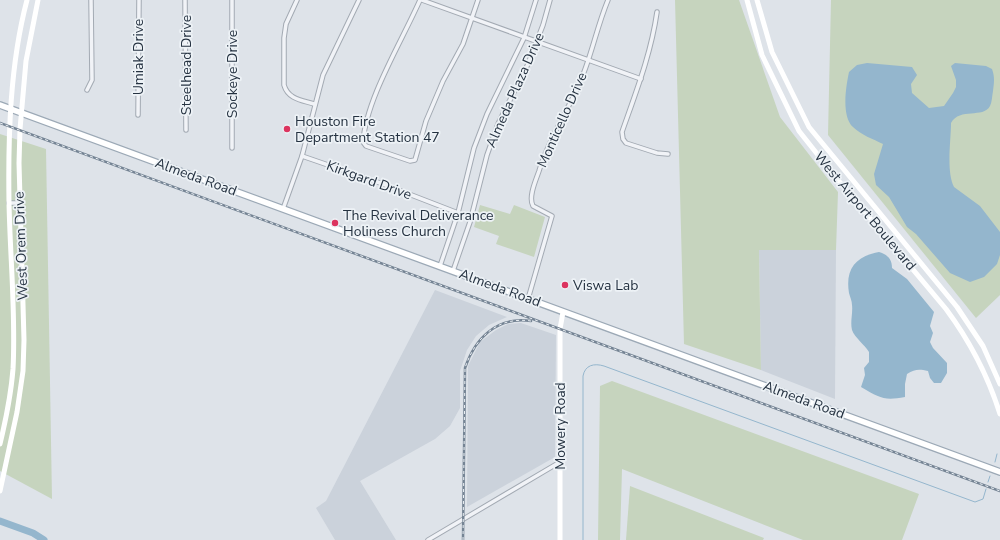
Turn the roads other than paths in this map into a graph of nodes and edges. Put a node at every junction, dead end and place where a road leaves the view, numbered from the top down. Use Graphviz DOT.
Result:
graph roads {
  1 [pos="26,0"];
  2 [pos="38,0"];
  3 [pos="91,0"];
  4 [pos="139,0"];
  5 [pos="185,0"];
  6 [pos="232,0"];
  7 [pos="297,0"];
  8 [pos="359,0"];
  9 [pos="421,0"];
  10 [pos="478,0"];
  11 [pos="536,0"];
  12 [pos="550,0"];
  13 [pos="608,0"];
  14 [pos="746,0"];
  15 [pos="757,0"];
  16 [pos="24,11"];
  17 [pos="657,12"];
  18 [pos="34,15"];
  19 [pos="761,16"];
  20 [pos="473,18"];
  21 [pos="751,19"];
  22 [pos="524,38"];
  23 [pos="537,43"];
  24 [pos="589,61"];
  25 [pos="641,79"];
  26 [pos="87,90"];
  27 [pos="793,97"];
  28 [pos="784,102"];
  29 [pos="314,104"];
  30 [pos="0,105"];
  31 [pos="12,109"];
  32 [pos="22,113"];
  33 [pos="138,114"];
  34 [pos="186,130"];
  35 [pos="232,148"];
  36 [pos="668,154"];
  37 [pos="302,156"];
  38 [pos="842,169"];
  39 [pos="833,174"];
  40 [pos="9,203"];
  41 [pos="19,203"];
  42 [pos="283,209"];
  43 [pos="458,213"];
  44 [pos="892,230"];
  45 [pos="884,235"];
  46 [pos="440,266"];
  47 [pos="11,267"];
  48 [pos="22,267"];
  49 [pos="453,271"];
  50 [pos="528,299"];
  51 [pos="563,312"];
  52 [pos="14,339"];
  53 [pos="24,340"];
  54 [pos="1000,384"];
  55 [pos="998,402"];
  56 [pos="8,410"];
  57 [pos="17,412"];
  58 [pos="1000,414"];
  59 [pos="0,444"];
  60 [pos="560,462"];
  61 [pos="1000,472"];
  62 [pos="0,491"];
  63 [pos="428,540"];
  64 [pos="560,540"];
  1 -- 16 [label="main road, West Orem Drive"];
  2 -- 18 [label="main road, West Orem Drive"];
  3 -- 26 [label="street"];
  4 -- 33 [label="street, Umiak Drive"];
  5 -- 34 [label="street, Steelhead Drive"];
  6 -- 35 [label="street, Sockeye Drive"];
  7 -- 29 [label="street"];
  8 -- 29 [label="street"];
  9 -- 20 [label="street"];
  9 -- 20 [label="street"];
  10 -- 20 [label="street"];
  11 -- 22 [label="street, Almeda Plaza Drive"];
  12 -- 23 [label="street, Almeda Plaza Drive"];
  13 -- 24 [label="street, Monticello Drive"];
  14 -- 21 [label="main road, West Airport Boulevard"];
  15 -- 19 [label="main road, West Airport Boulevard"];
  16 -- 18 [label="main road"];
  16 -- 31 [label="main road, West Orem Drive"];
  17 -- 25 [label="street"];
  18 -- 32 [label="main road, West Orem Drive"];
  19 -- 21 [label="main road"];
  19 -- 27 [label="main road, West Airport Boulevard"];
  20 -- 22 [label="street"];
  21 -- 28 [label="main road, West Airport Boulevard"];
  22 -- 23 [label="street"];
  22 -- 43 [label="street, Almeda Plaza Drive"];
  23 -- 24 [label="street"];
  23 -- 49 [label="street, Almeda Plaza Drive"];
  24 -- 25 [label="street"];
  24 -- 50 [label="street, Monticello Drive"];
  25 -- 36 [label="street"];
  27 -- 28 [label="main road"];
  27 -- 38 [label="main road, West Airport Boulevard"];
  28 -- 39 [label="main road, West Airport Boulevard"];
  29 -- 37 [label="street"];
  30 -- 31 [label="main road, Almeda Road"];
  31 -- 32 [label="main road, Almeda Road"];
  31 -- 40 [label="main road, West Orem Drive"];
  32 -- 41 [label="main road, West Orem Drive"];
  32 -- 42 [label="main road, Almeda Road"];
  37 -- 42 [label="street"];
  37 -- 43 [label="street, Kirkgard Drive"];
  38 -- 39 [label="main road"];
  38 -- 44 [label="main road, West Airport Boulevard"];
  39 -- 45 [label="main road, West Airport Boulevard"];
  40 -- 41 [label="street"];
  40 -- 47 [label="main road, West Orem Drive"];
  41 -- 48 [label="main road, West Orem Drive"];
  42 -- 46 [label="main road, Almeda Road"];
  43 -- 46 [label="street, Almeda Plaza Drive"];
  44 -- 45 [label="main road"];
  44 -- 54 [label="main road, West Airport Boulevard"];
  45 -- 55 [label="main road, West Airport Boulevard"];
  46 -- 49 [label="main road, Almeda Road"];
  47 -- 48 [label="main road"];
  47 -- 52 [label="main road, West Orem Drive"];
  48 -- 53 [label="main road, West Orem Drive"];
  49 -- 50 [label="main road, Almeda Road"];
  50 -- 51 [label="main road, Almeda Road"];
  51 -- 60 [label="main road, Mowery Road"];
  51 -- 61 [label="main road, Almeda Road"];
  52 -- 53 [label="street"];
  52 -- 56 [label="main road, West Orem Drive"];
  53 -- 57 [label="main road, West Orem Drive"];
  55 -- 58 [label="main road, West Airport Boulevard"];
  56 -- 57 [label="street"];
  56 -- 59 [label="main road, West Orem Drive"];
  57 -- 62 [label="main road, West Orem Drive"];
  60 -- 63 [label="street"];
  60 -- 64 [label="main road, Mowery Road"];
}
